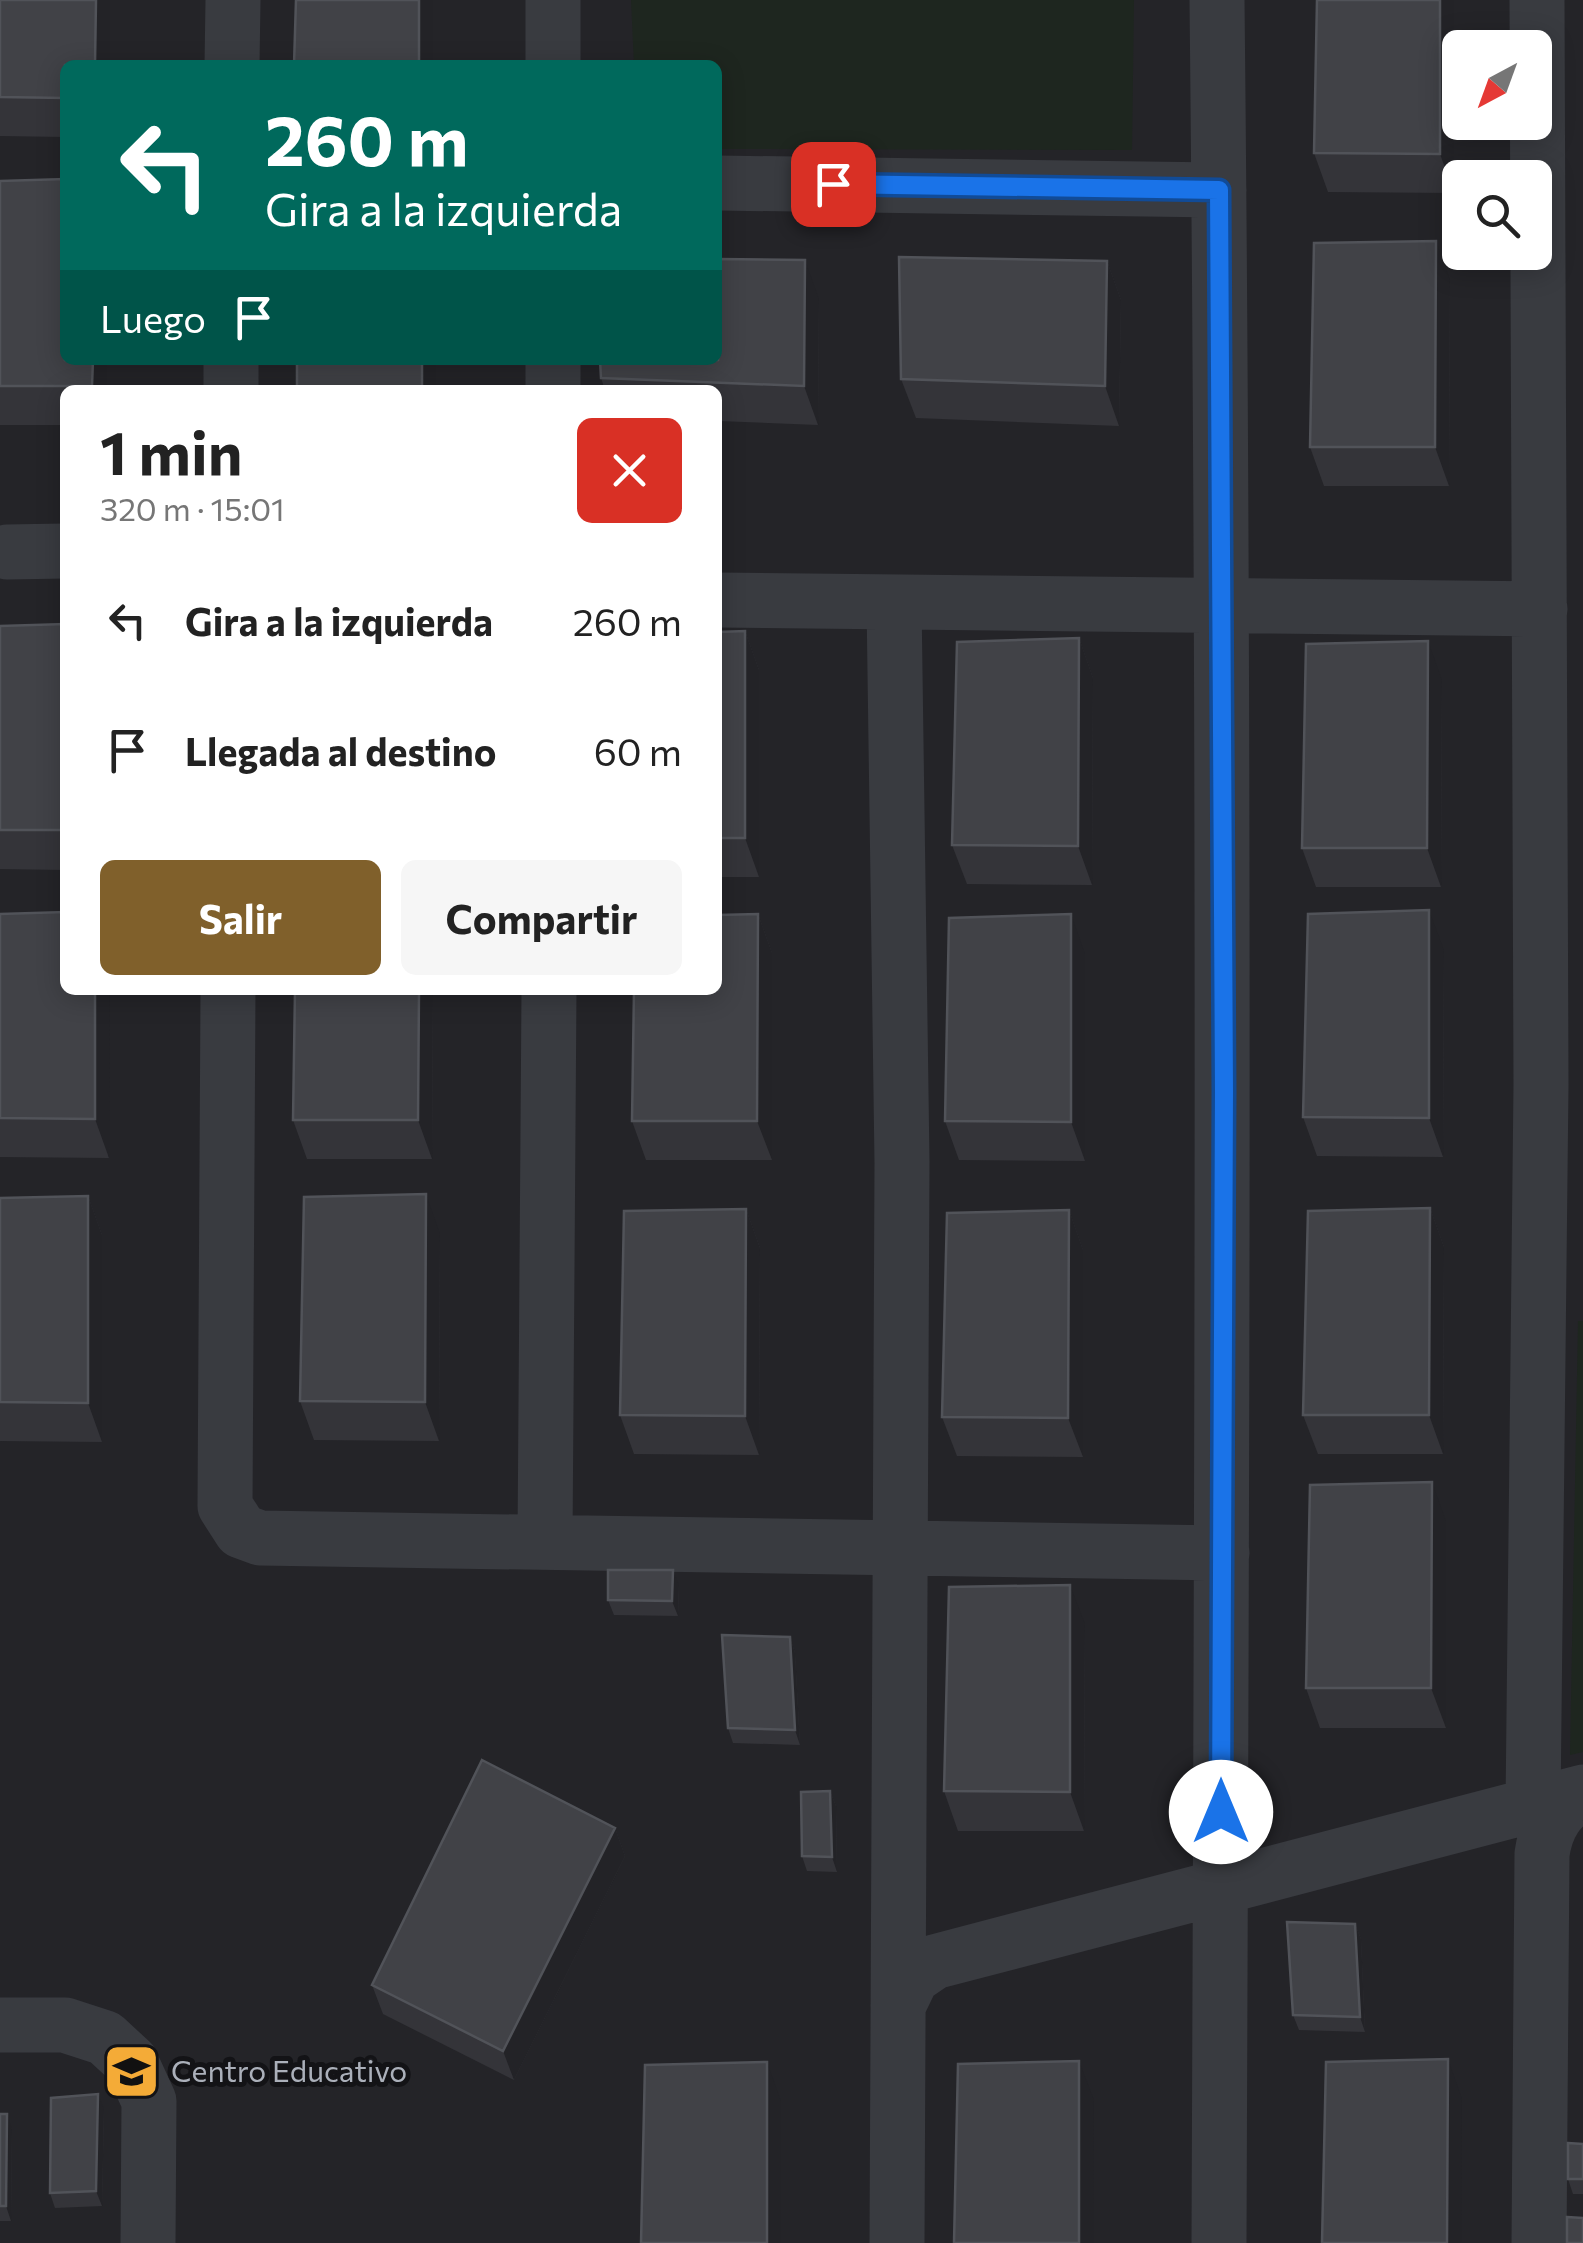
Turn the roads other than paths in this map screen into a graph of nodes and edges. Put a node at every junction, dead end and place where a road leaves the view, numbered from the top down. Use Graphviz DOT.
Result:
graph roads {
  1 [pos="232,0"];
  2 [pos="554,0"];
  3 [pos="1217,0"];
  4 [pos="232,60"];
  5 [pos="553,60"];
  6 [pos="1550,140"];
  7 [pos="722,183"];
  8 [pos="1219,190"];
  9 [pos="60,551"];
  10 [pos="7,552"];
  11 [pos="722,600"];
  12 [pos="894,602"];
  13 [pos="1224,604"];
  14 [pos="1540,609"];
  15 [pos="228,995"];
  16 [pos="549,995"];
  17 [pos="1562,1085"];
  18 [pos="545,1542"];
  19 [pos="900,1547"];
  20 [pos="1222,1553"];
  21 [pos="1566,1797"];
  22 [pos="1462,1824"];
  23 [pos="1542,1878"];
  24 [pos="1220,1886"];
  25 [pos="899,1912"];
  26 [pos="946,1959"];
  27 [pos="1542,1978"];
  28 [pos="898,2006"];
  29 [pos="1583,2020"];
  30 [pos="0,2025"];
  31 [pos="1541,2072"];
  32 [pos="148,2243"];
  33 [pos="897,2243"];
  34 [pos="1219,2243"];
  35 [pos="1540,2243"];
  1 -- 4 [label="street"];
  2 -- 5 [label="street"];
  3 -- 8 [label="street"];
  6 -- 14 [label="street"];
  7 -- 8 [label="street"];
  8 -- 13 [label="street"];
  9 -- 10 [label="street"];
  11 -- 12 [label="street"];
  12 -- 13 [label="street"];
  12 -- 19 [label="street"];
  13 -- 14 [label="street"];
  13 -- 20 [label="street"];
  14 -- 17 [label="street"];
  15 -- 18 [label="street"];
  16 -- 18 [label="street"];
  17 -- 21 [label="street"];
  18 -- 19 [label="street"];
  19 -- 20 [label="street"];
  19 -- 25 [label="street"];
  20 -- 24 [label="street"];
  21 -- 22 [label="street"];
  21 -- 23 [label="street"];
  22 -- 23 [label="street"];
  22 -- 24 [label="street"];
  23 -- 27 [label="street"];
  24 -- 26 [label="street"];
  24 -- 34 [label="street"];
  25 -- 26 [label="street"];
  25 -- 28 [label="street"];
  26 -- 28 [label="street"];
  27 -- 29 [label="street"];
  27 -- 31 [label="street"];
  28 -- 33 [label="street"];
  29 -- 31 [label="street"];
  30 -- 32 [label="street"];
  31 -- 35 [label="street"];
}
